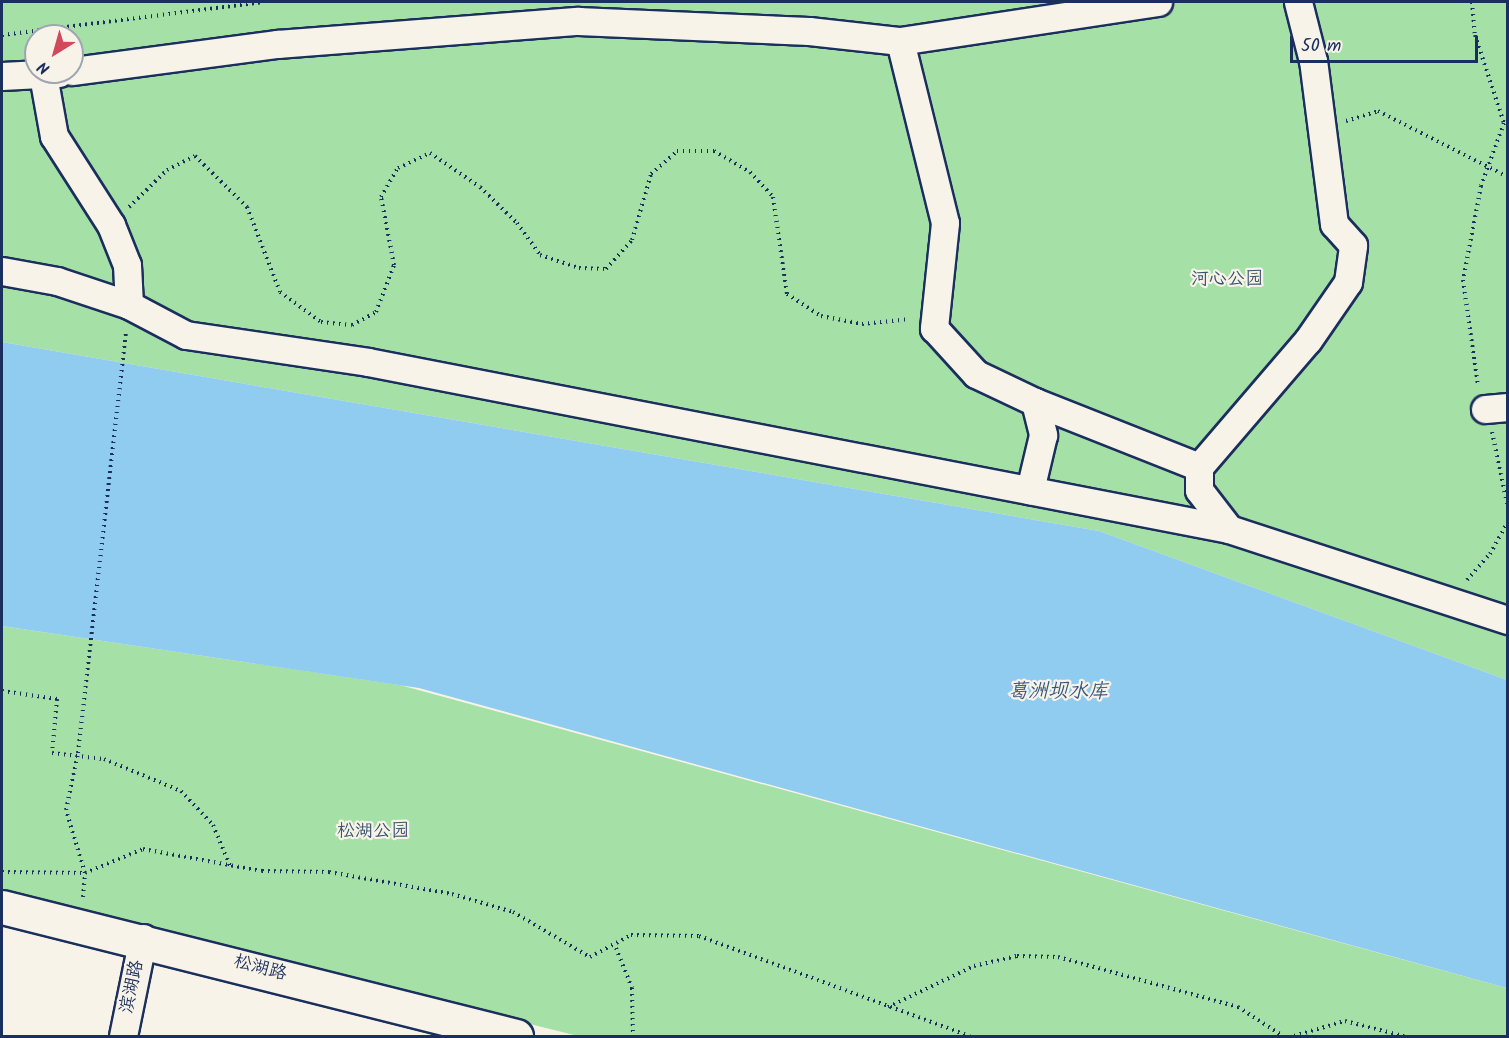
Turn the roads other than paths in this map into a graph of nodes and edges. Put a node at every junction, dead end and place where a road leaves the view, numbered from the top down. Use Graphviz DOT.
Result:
graph roads {
  1 [pos="1158,2"];
  2 [pos="1298,2"];
  3 [pos="900,41"];
  4 [pos="84,69"];
  5 [pos="24,75"];
  6 [pos="2,76"];
  7 [pos="53,84"];
  8 [pos="2,271"];
  9 [pos="129,305"];
  10 [pos="1035,402"];
  11 [pos="1199,467"];
  12 [pos="1030,490"];
  13 [pos="1228,529"];
  14 [pos="1508,620"];
  15 [pos="2,907"];
  16 [pos="143,938"];
  17 [pos="123,1036"];
  18 [pos="516,1036"];
  1 -- 3 [label="street"];
  2 -- 11 [label="street"];
  3 -- 4 [label="street"];
  3 -- 10 [label="street"];
  5 -- 6 [label="street"];
  7 -- 9 [label="street"];
  8 -- 9 [label="street"];
  9 -- 12 [label="street"];
  10 -- 11 [label="street"];
  10 -- 12 [label="street"];
  11 -- 13 [label="street"];
  12 -- 13 [label="street"];
  13 -- 14 [label="street"];
  15 -- 16 [label="main road, 松湖路"];
  16 -- 17 [label="street, 滨湖路"];
  16 -- 18 [label="main road, 松湖路"];
}
